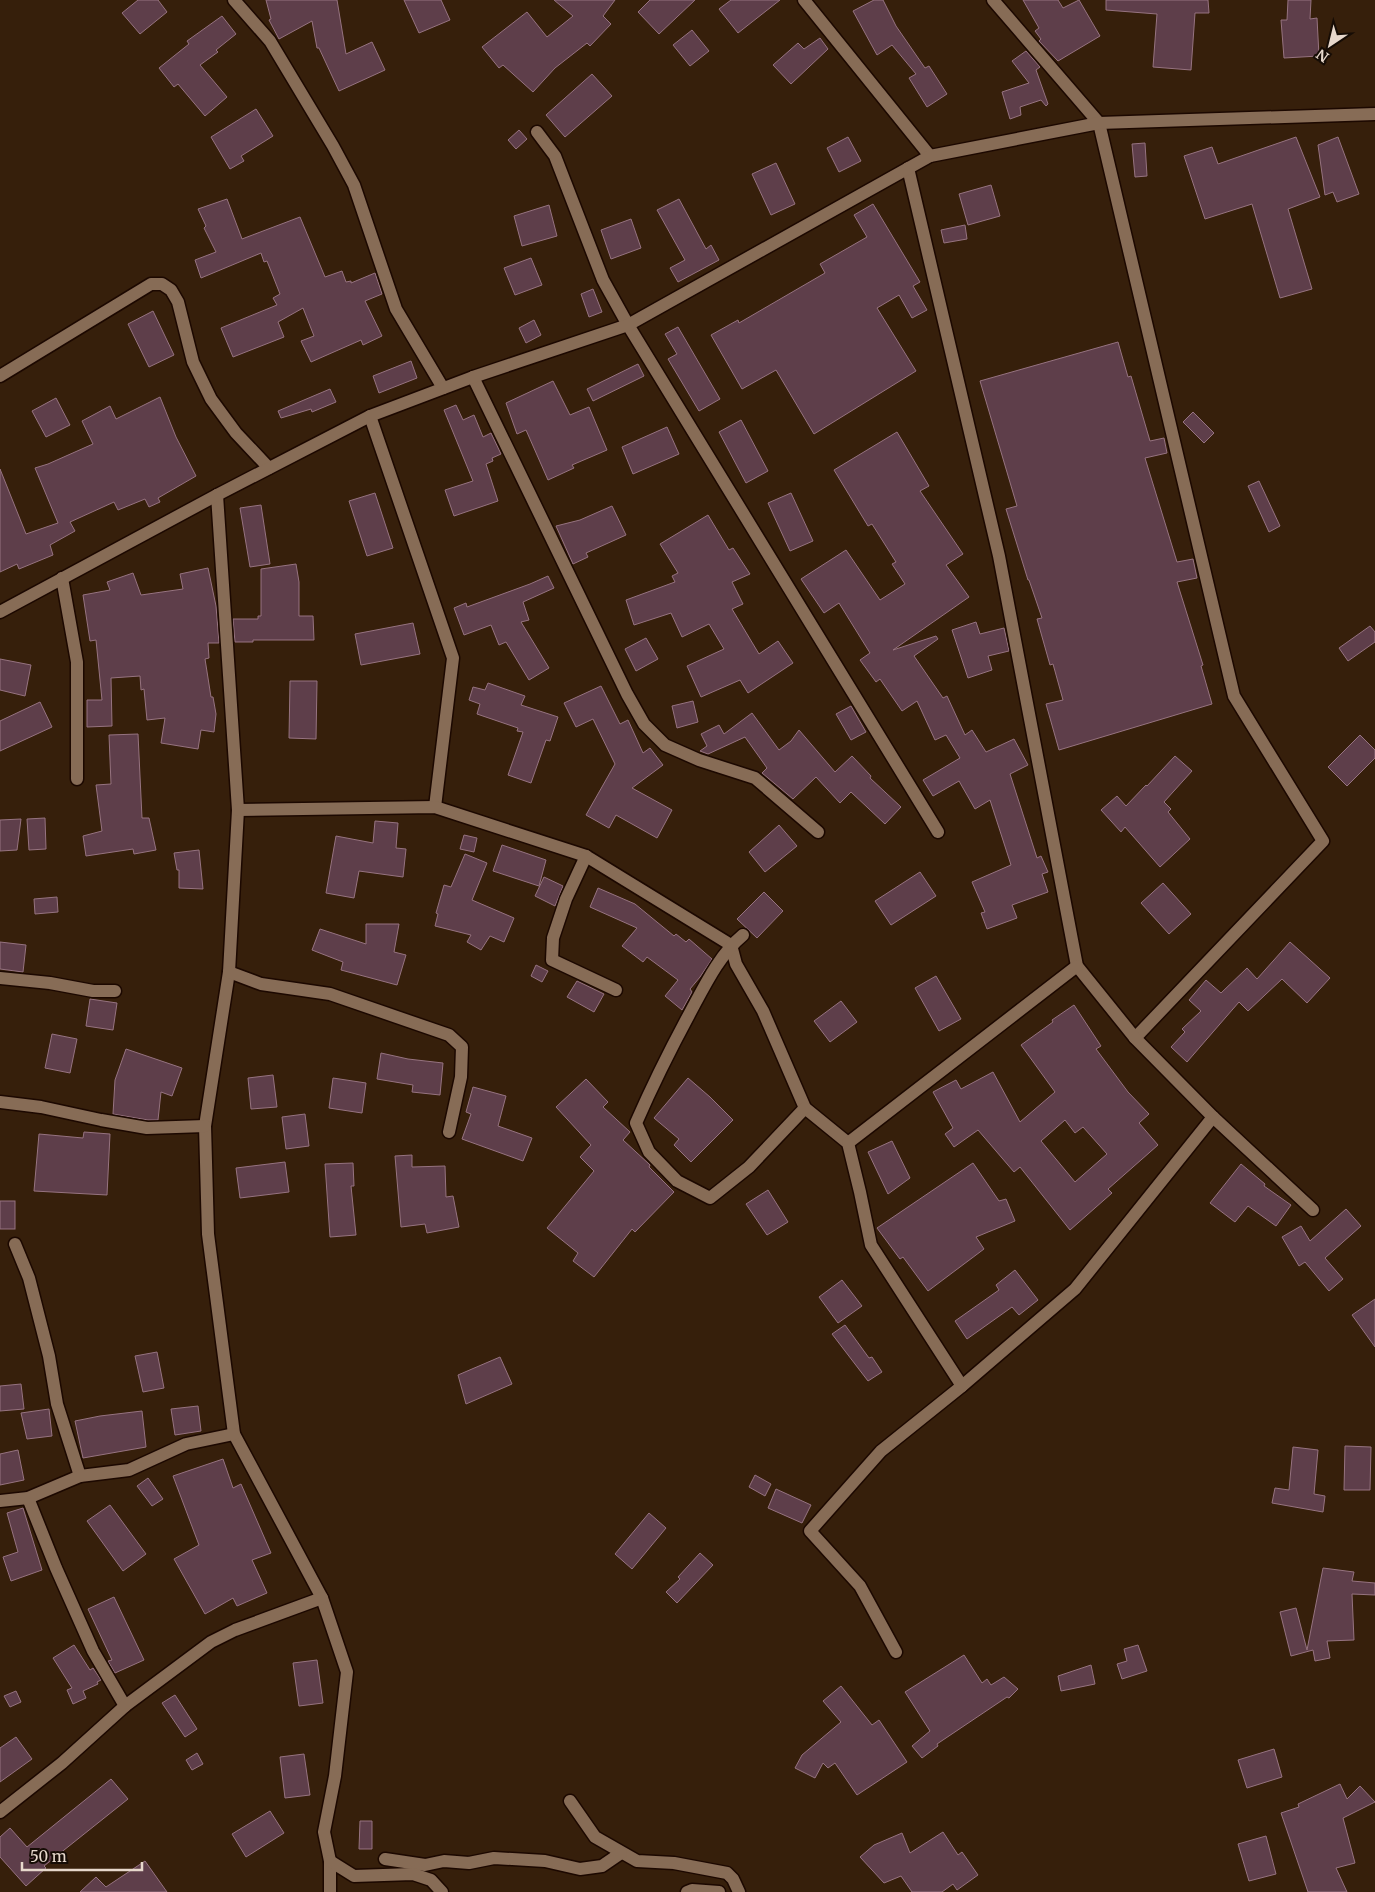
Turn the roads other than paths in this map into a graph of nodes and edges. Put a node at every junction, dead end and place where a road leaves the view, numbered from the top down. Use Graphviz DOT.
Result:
graph roads {
  1 [pos="234,0"];
  2 [pos="804,0"];
  3 [pos="993,0"];
  4 [pos="1375,114"];
  5 [pos="1099,123"];
  6 [pos="537,132"];
  7 [pos="930,156"];
  8 [pos="908,168"];
  9 [pos="628,325"];
  10 [pos="0,376"];
  11 [pos="473,377"];
  12 [pos="443,388"];
  13 [pos="370,416"];
  14 [pos="269,468"];
  15 [pos="217,495"];
  16 [pos="62,578"];
  17 [pos="0,612"];
  18 [pos="77,779"];
  19 [pos="435,807"];
  20 [pos="238,810"];
  21 [pos="818,832"];
  22 [pos="938,832"];
  23 [pos="586,856"];
  24 [pos="743,935"];
  25 [pos="731,945"];
  26 [pos="1076,966"];
  27 [pos="229,972"];
  28 [pos="0,978"];
  29 [pos="616,990"];
  30 [pos="115,991"];
  31 [pos="1135,1038"];
  32 [pos="0,1102"];
  33 [pos="806,1108"];
  34 [pos="1212,1117"];
  35 [pos="205,1126"];
  36 [pos="449,1132"];
  37 [pos="848,1143"];
  38 [pos="1313,1210"];
  39 [pos="15,1244"];
  40 [pos="962,1386"];
  41 [pos="234,1434"];
  42 [pos="80,1476"];
  43 [pos="28,1498"];
  44 [pos="0,1501"];
  45 [pos="322,1598"];
  46 [pos="896,1652"];
  47 [pos="124,1706"];
  48 [pos="570,1801"];
  49 [pos="0,1812"];
  50 [pos="621,1853"];
  51 [pos="385,1859"];
  52 [pos="330,1861"];
  53 [pos="330,1892"];
  54 [pos="442,1892"];
  55 [pos="687,1892"];
  56 [pos="719,1892"];
  57 [pos="739,1892"];
  1 -- 12 [label="street"];
  2 -- 7 [label="street"];
  3 -- 5 [label="street"];
  4 -- 5 [label="street"];
  5 -- 7 [label="street"];
  5 -- 31 [label="street"];
  6 -- 9 [label="street"];
  7 -- 8 [label="street"];
  8 -- 9 [label="street"];
  8 -- 26 [label="street"];
  9 -- 11 [label="street"];
  9 -- 22 [label="street"];
  10 -- 14 [label="street"];
  11 -- 12 [label="street"];
  11 -- 21 [label="street"];
  12 -- 13 [label="street"];
  13 -- 14 [label="street"];
  13 -- 19 [label="street"];
  14 -- 15 [label="street"];
  15 -- 16 [label="street"];
  15 -- 20 [label="street"];
  16 -- 17 [label="street"];
  16 -- 18 [label="street"];
  19 -- 20 [label="street"];
  19 -- 23 [label="street"];
  20 -- 27 [label="street"];
  23 -- 25 [label="street"];
  23 -- 29 [label="street"];
  24 -- 25 [label="street"];
  25 -- 33 [label="street"];
  25 -- 33 [label="street"];
  26 -- 31 [label="street"];
  26 -- 37 [label="street"];
  27 -- 35 [label="street"];
  27 -- 36 [label="street"];
  28 -- 30 [label="street"];
  31 -- 34 [label="street"];
  32 -- 35 [label="street"];
  33 -- 37 [label="street"];
  34 -- 38 [label="street"];
  34 -- 40 [label="street"];
  35 -- 41 [label="street"];
  37 -- 40 [label="street"];
  39 -- 42 [label="street"];
  40 -- 46 [label="street"];
  41 -- 42 [label="street"];
  41 -- 45 [label="street"];
  42 -- 43 [label="street"];
  43 -- 44 [label="street"];
  43 -- 47 [label="street"];
  45 -- 47 [label="street"];
  45 -- 52 [label="street"];
  47 -- 49 [label="street"];
  48 -- 50 [label="street"];
  50 -- 51 [label="street"];
  50 -- 57 [label="street"];
  52 -- 53 [label="street"];
  52 -- 54 [label="street"];
  55 -- 56 [label="street"];
}
